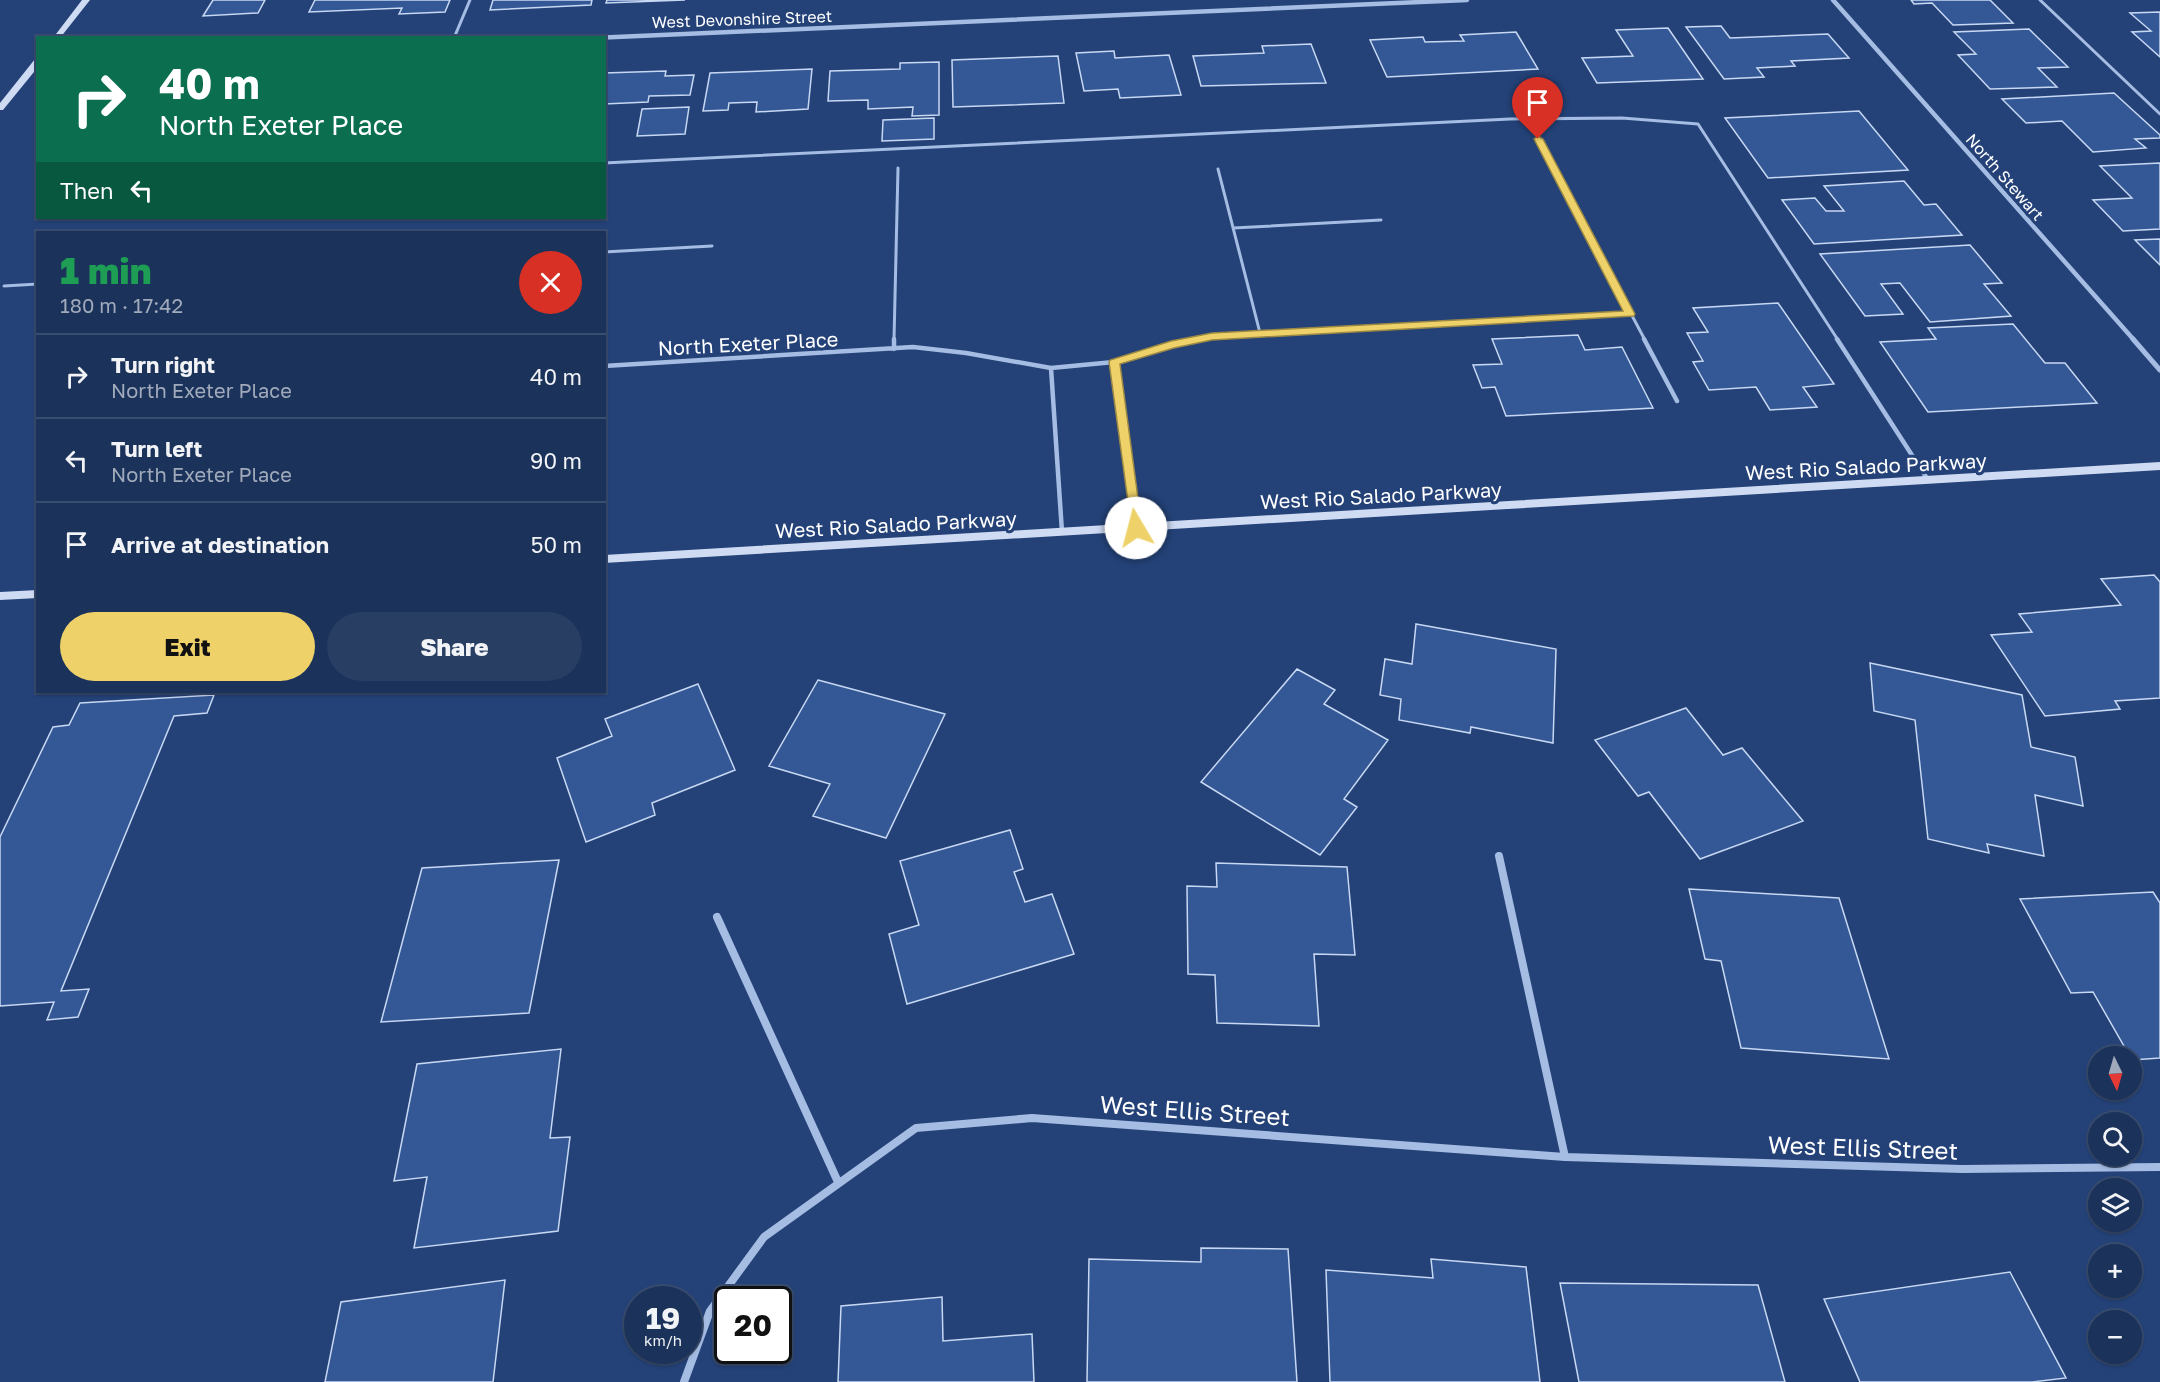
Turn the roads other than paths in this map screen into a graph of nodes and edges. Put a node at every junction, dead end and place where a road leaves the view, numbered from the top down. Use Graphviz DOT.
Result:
graph roads {
  1 [pos="86,0"];
  2 [pos="470,0"];
  3 [pos="1467,0"];
  4 [pos="1833,0"];
  5 [pos="2040,0"];
  6 [pos="58,36"];
  7 [pos="455,36"];
  8 [pos="606,37"];
  9 [pos="36,62"];
  10 [pos="0,108"];
  11 [pos="2160,114"];
  12 [pos="1538,139"];
  13 [pos="606,163"];
  14 [pos="898,168"];
  15 [pos="1218,169"];
  16 [pos="1381,220"];
  17 [pos="1233,228"];
  18 [pos="712,246"];
  19 [pos="606,252"];
  20 [pos="36,284"];
  21 [pos="4,286"];
  22 [pos="1630,314"];
  23 [pos="1260,333"];
  24 [pos="894,349"];
  25 [pos="1114,362"];
  26 [pos="606,366"];
  27 [pos="1052,368"];
  28 [pos="2160,370"];
  29 [pos="1677,401"];
  30 [pos="2160,466"];
  31 [pos="1928,480"];
  32 [pos="1136,528"];
  33 [pos="1062,532"];
  34 [pos="606,560"];
  35 [pos="36,594"];
  36 [pos="0,596"];
  37 [pos="1499,856"];
  38 [pos="717,917"];
  39 [pos="1565,1157"];
  40 [pos="2160,1167"];
  41 [pos="838,1182"];
  42 [pos="684,1382"];
  1 -- 6 [label="main road"];
  2 -- 7 [label="lane"];
  3 -- 8 [label="street, West Devonshire Street"];
  4 -- 28 [label="street, North Stewart"];
  5 -- 11 [label="lane"];
  9 -- 10 [label="main road"];
  12 -- 22 [label="lane"];
  13 -- 31 [label="lane"];
  14 -- 24 [label="lane"];
  15 -- 17 [label="lane"];
  16 -- 17 [label="lane"];
  17 -- 23 [label="lane"];
  18 -- 19 [label="lane"];
  20 -- 21 [label="lane"];
  22 -- 23 [label="lane, North Exeter Place"];
  22 -- 29 [label="lane"];
  23 -- 25 [label="lane, North Exeter Place"];
  24 -- 26 [label="lane, North Exeter Place"];
  24 -- 27 [label="lane, North Exeter Place"];
  25 -- 27 [label="lane, North Exeter Place"];
  25 -- 32 [label="lane"];
  27 -- 33 [label="lane"];
  30 -- 31 [label="main road, West Rio Salado Parkway"];
  31 -- 32 [label="main road, West Rio Salado Parkway"];
  32 -- 33 [label="main road, West Rio Salado Parkway"];
  33 -- 34 [label="main road, West Rio Salado Parkway"];
  35 -- 36 [label="main road"];
  37 -- 39 [label="street"];
  38 -- 41 [label="street"];
  39 -- 40 [label="street, West Ellis Street"];
  39 -- 41 [label="street, West Ellis Street"];
  41 -- 42 [label="street, West Ellis Street"];
}
